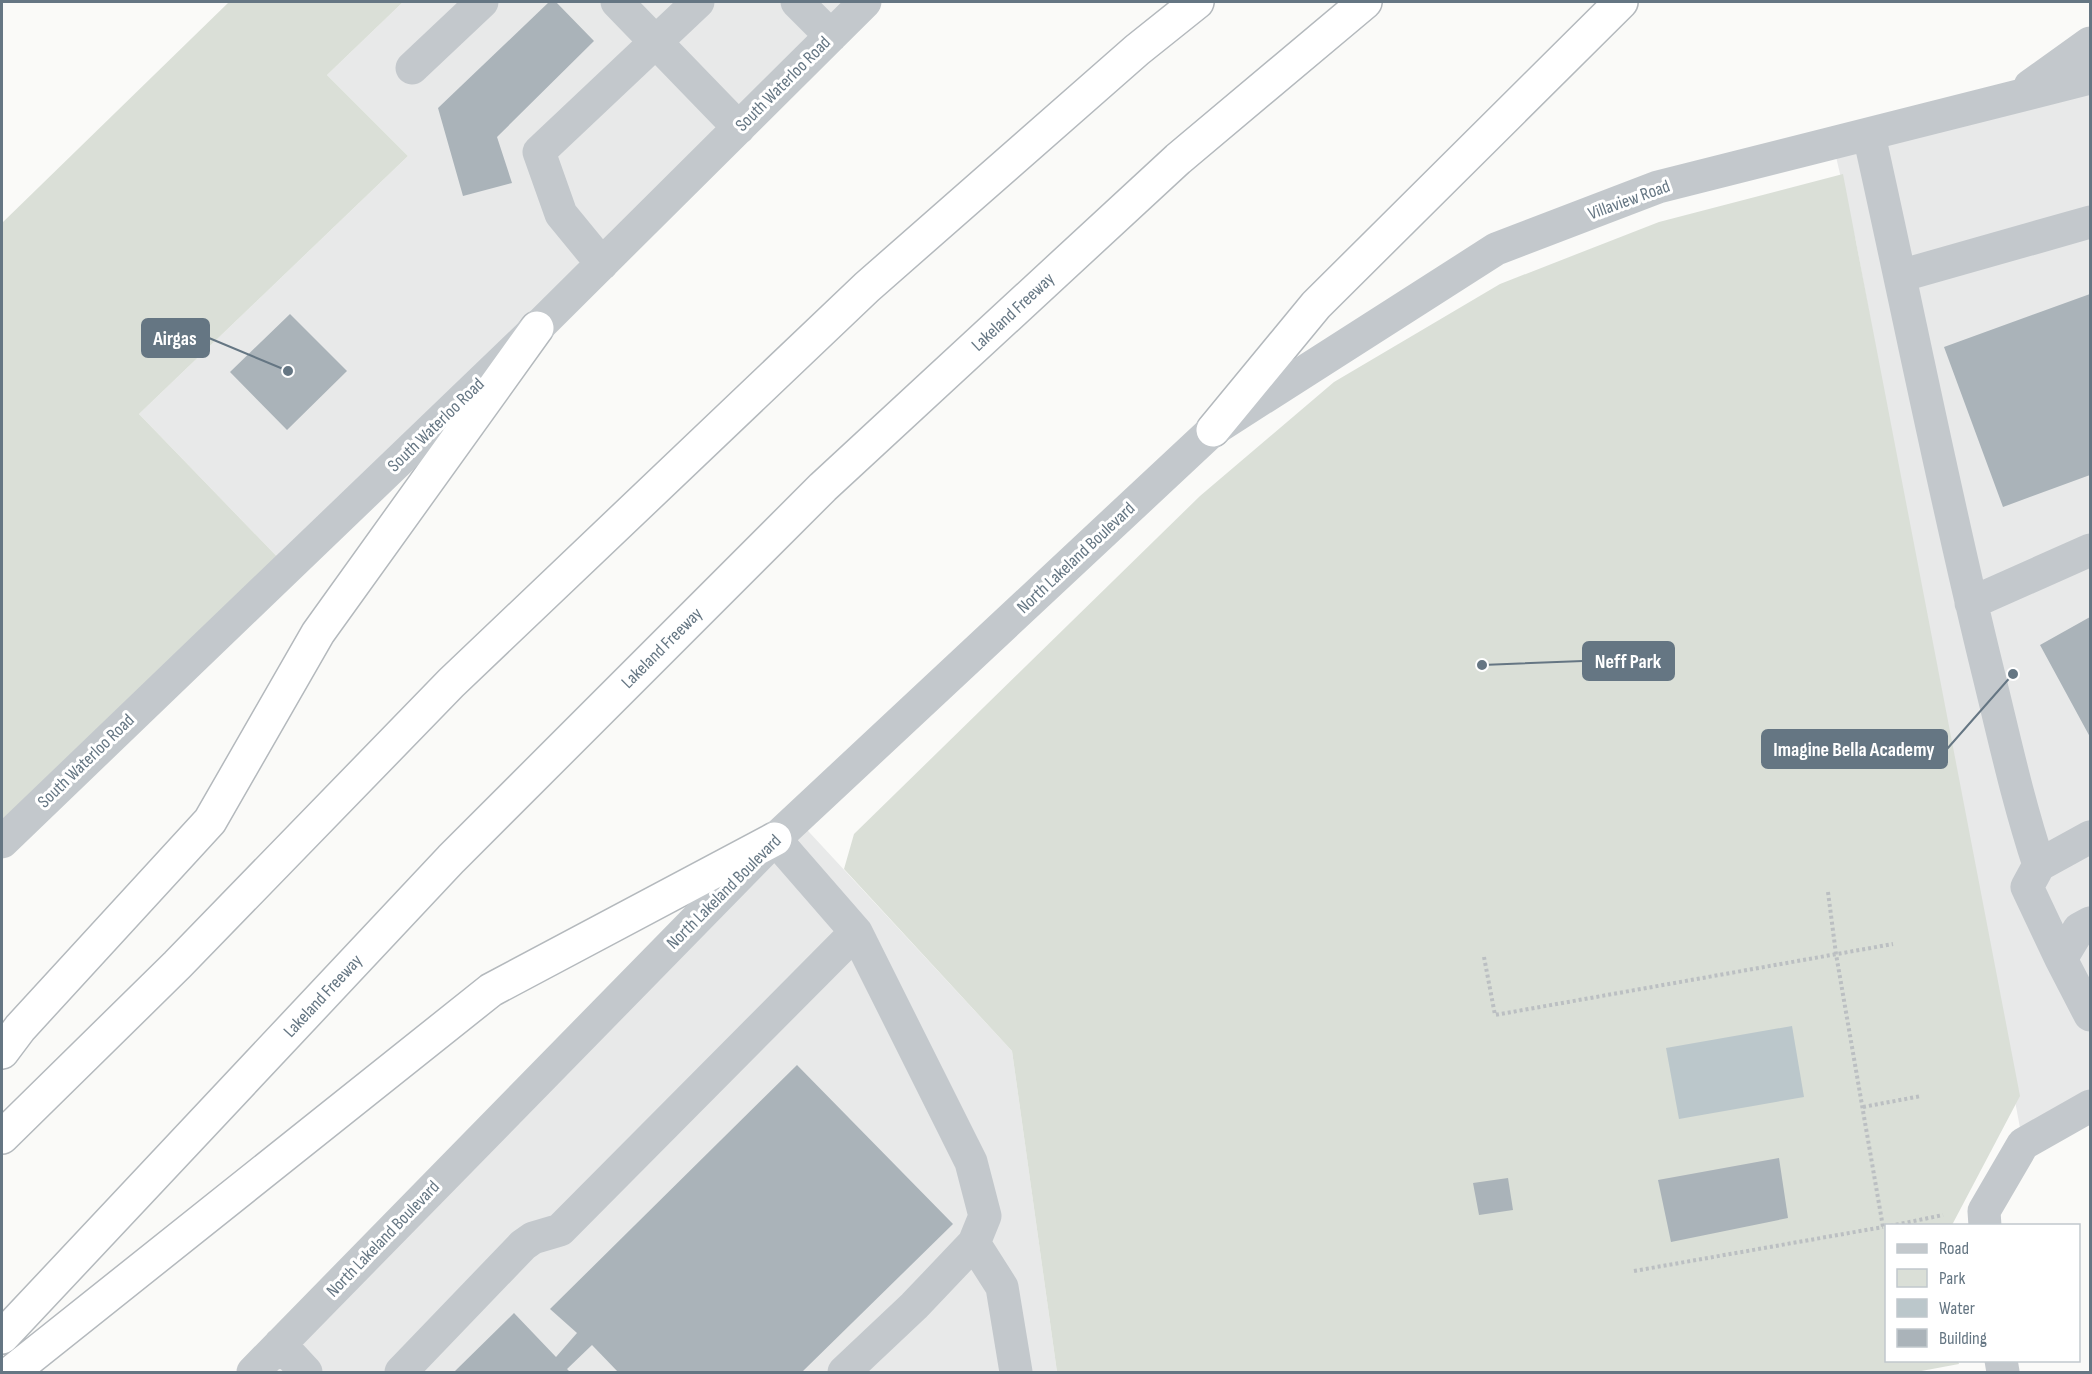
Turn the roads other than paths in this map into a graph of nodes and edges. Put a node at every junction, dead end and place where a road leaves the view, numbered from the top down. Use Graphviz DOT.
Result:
graph roads {
  1 [pos="482,2"];
  2 [pos="617,2"];
  3 [pos="698,2"];
  4 [pos="797,2"];
  5 [pos="865,2"];
  6 [pos="1197,2"];
  7 [pos="1365,2"];
  8 [pos="1621,2"];
  9 [pos="831,36"];
  10 [pos="655,41"];
  11 [pos="2091,43"];
  12 [pos="412,68"];
  13 [pos="2091,78"];
  14 [pos="2012,99"];
  15 [pos="739,128"];
  16 [pos="1869,135"];
  17 [pos="2091,222"];
  18 [pos="602,264"];
  19 [pos="1900,276"];
  20 [pos="537,328"];
  21 [pos="1213,430"];
  22 [pos="2091,550"];
  23 [pos="1971,603"];
  24 [pos="2091,837"];
  25 [pos="775,839"];
  26 [pos="2,842"];
  27 [pos="2039,865"];
  28 [pos="2091,923"];
  29 [pos="856,932"];
  30 [pos="2061,959"];
  31 [pos="2091,1014"];
  32 [pos="2,1052"];
  33 [pos="2091,1106"];
  34 [pos="2,1137"];
  35 [pos="1985,1224"];
  36 [pos="974,1243"];
  37 [pos="7,1332"];
  38 [pos="280,1344"];
  39 [pos="20,1366"];
  40 [pos="253,1372"];
  41 [pos="306,1372"];
  42 [pos="401,1372"];
  43 [pos="844,1372"];
  44 [pos="1016,1372"];
  1 -- 12 [label="street"];
  2 -- 10 [label="street"];
  3 -- 10 [label="street"];
  4 -- 9 [label="street"];
  5 -- 9 [label="street, South Waterloo Road"];
  6 -- 34 [label="highway"];
  7 -- 37 [label="highway, Lakeland Freeway"];
  8 -- 21 [label="highway"];
  9 -- 15 [label="street, South Waterloo Road"];
  10 -- 15 [label="street"];
  10 -- 18 [label="street"];
  11 -- 14 [label="street"];
  13 -- 14 [label="street, Villaview Road"];
  14 -- 16 [label="street, Villaview Road"];
  15 -- 18 [label="street, South Waterloo Road"];
  16 -- 19 [label="street"];
  16 -- 21 [label="street, Villaview Road"];
  17 -- 19 [label="street"];
  18 -- 20 [label="street, South Waterloo Road"];
  19 -- 23 [label="street"];
  20 -- 26 [label="street, South Waterloo Road"];
  20 -- 32 [label="highway"];
  21 -- 25 [label="street, North Lakeland Boulevard"];
  22 -- 23 [label="street"];
  23 -- 27 [label="street"];
  24 -- 27 [label="street"];
  25 -- 29 [label="street"];
  25 -- 38 [label="street, North Lakeland Boulevard"];
  25 -- 39 [label="highway"];
  27 -- 30 [label="street"];
  28 -- 30 [label="street"];
  29 -- 36 [label="street"];
  29 -- 42 [label="street"];
  30 -- 31 [label="street"];
  33 -- 35 [label="street"];
  36 -- 43 [label="street"];
  36 -- 44 [label="street"];
  38 -- 40 [label="street, North Lakeland Boulevard"];
  38 -- 41 [label="street"];
}
